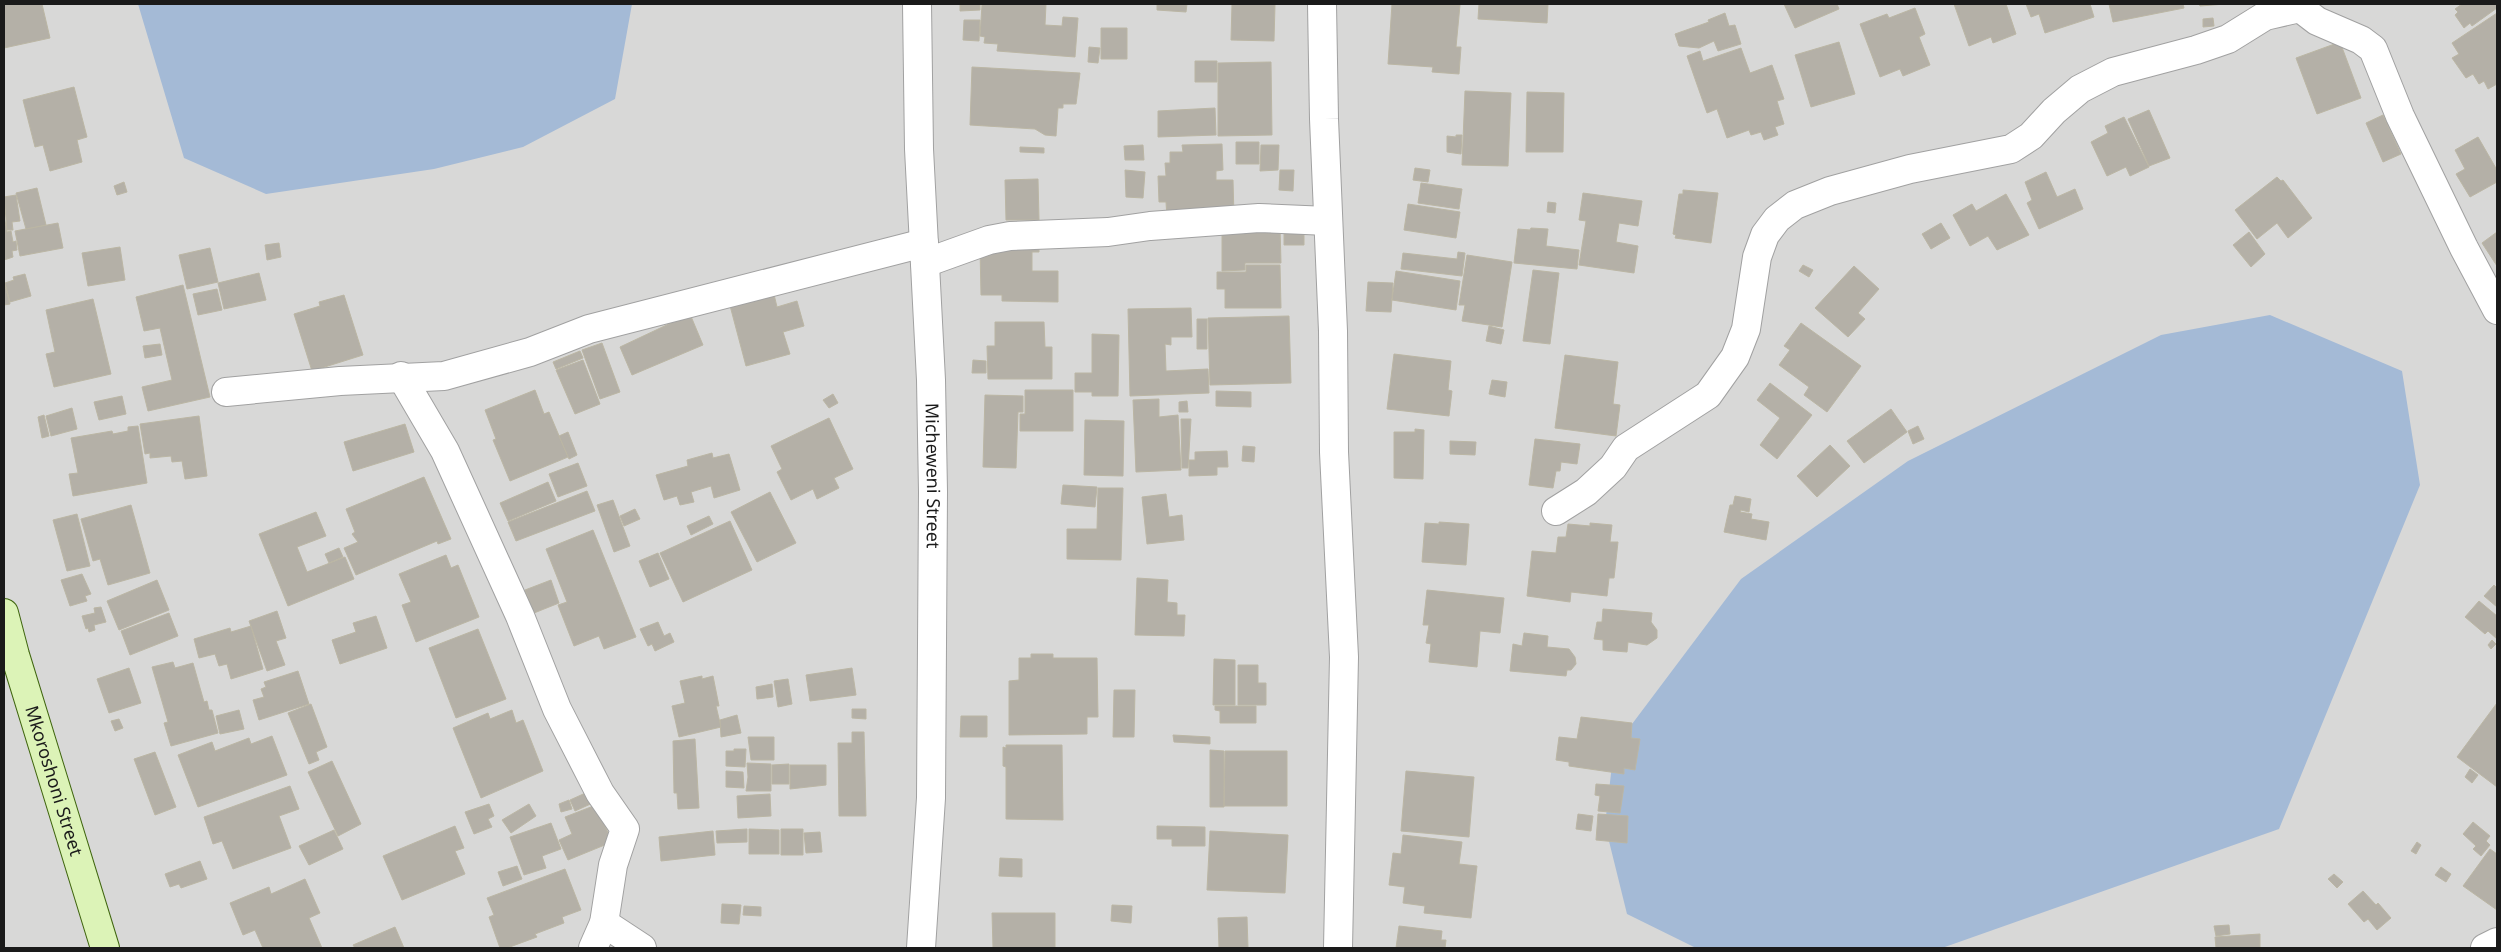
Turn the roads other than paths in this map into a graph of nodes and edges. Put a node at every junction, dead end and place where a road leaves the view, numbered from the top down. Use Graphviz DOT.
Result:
graph roads {
  1 [pos="917,4"];
  2 [pos="1322,4"];
  3 [pos="2300,6"];
  4 [pos="1328,221"];
  5 [pos="925,253"];
  6 [pos="2497,310"];
  7 [pos="401,376"];
  8 [pos="226,392"];
  9 [pos="1556,512"];
  10 [pos="4,613"];
  11 [pos="604,923"];
  12 [pos="2497,942"];
  13 [pos="105,948"];
  14 [pos="594,948"];
  15 [pos="642,948"];
  16 [pos="921,948"];
  17 [pos="1338,948"];
  18 [pos="2485,948"];
  1 -- 5 [label="street, Micheweni Street"];
  2 -- 4 [label="street"];
  3 -- 6 [label="street"];
  3 -- 9 [label="street"];
  4 -- 5 [label="street"];
  4 -- 17 [label="street"];
  5 -- 7 [label="street"];
  5 -- 16 [label="street, Micheweni Street"];
  7 -- 8 [label="street"];
  7 -- 11 [label="street"];
  10 -- 13 [label="street, Mkoroshoni Street"];
  11 -- 14 [label="street"];
  11 -- 15 [label="street"];
  12 -- 18 [label="street"];
}
